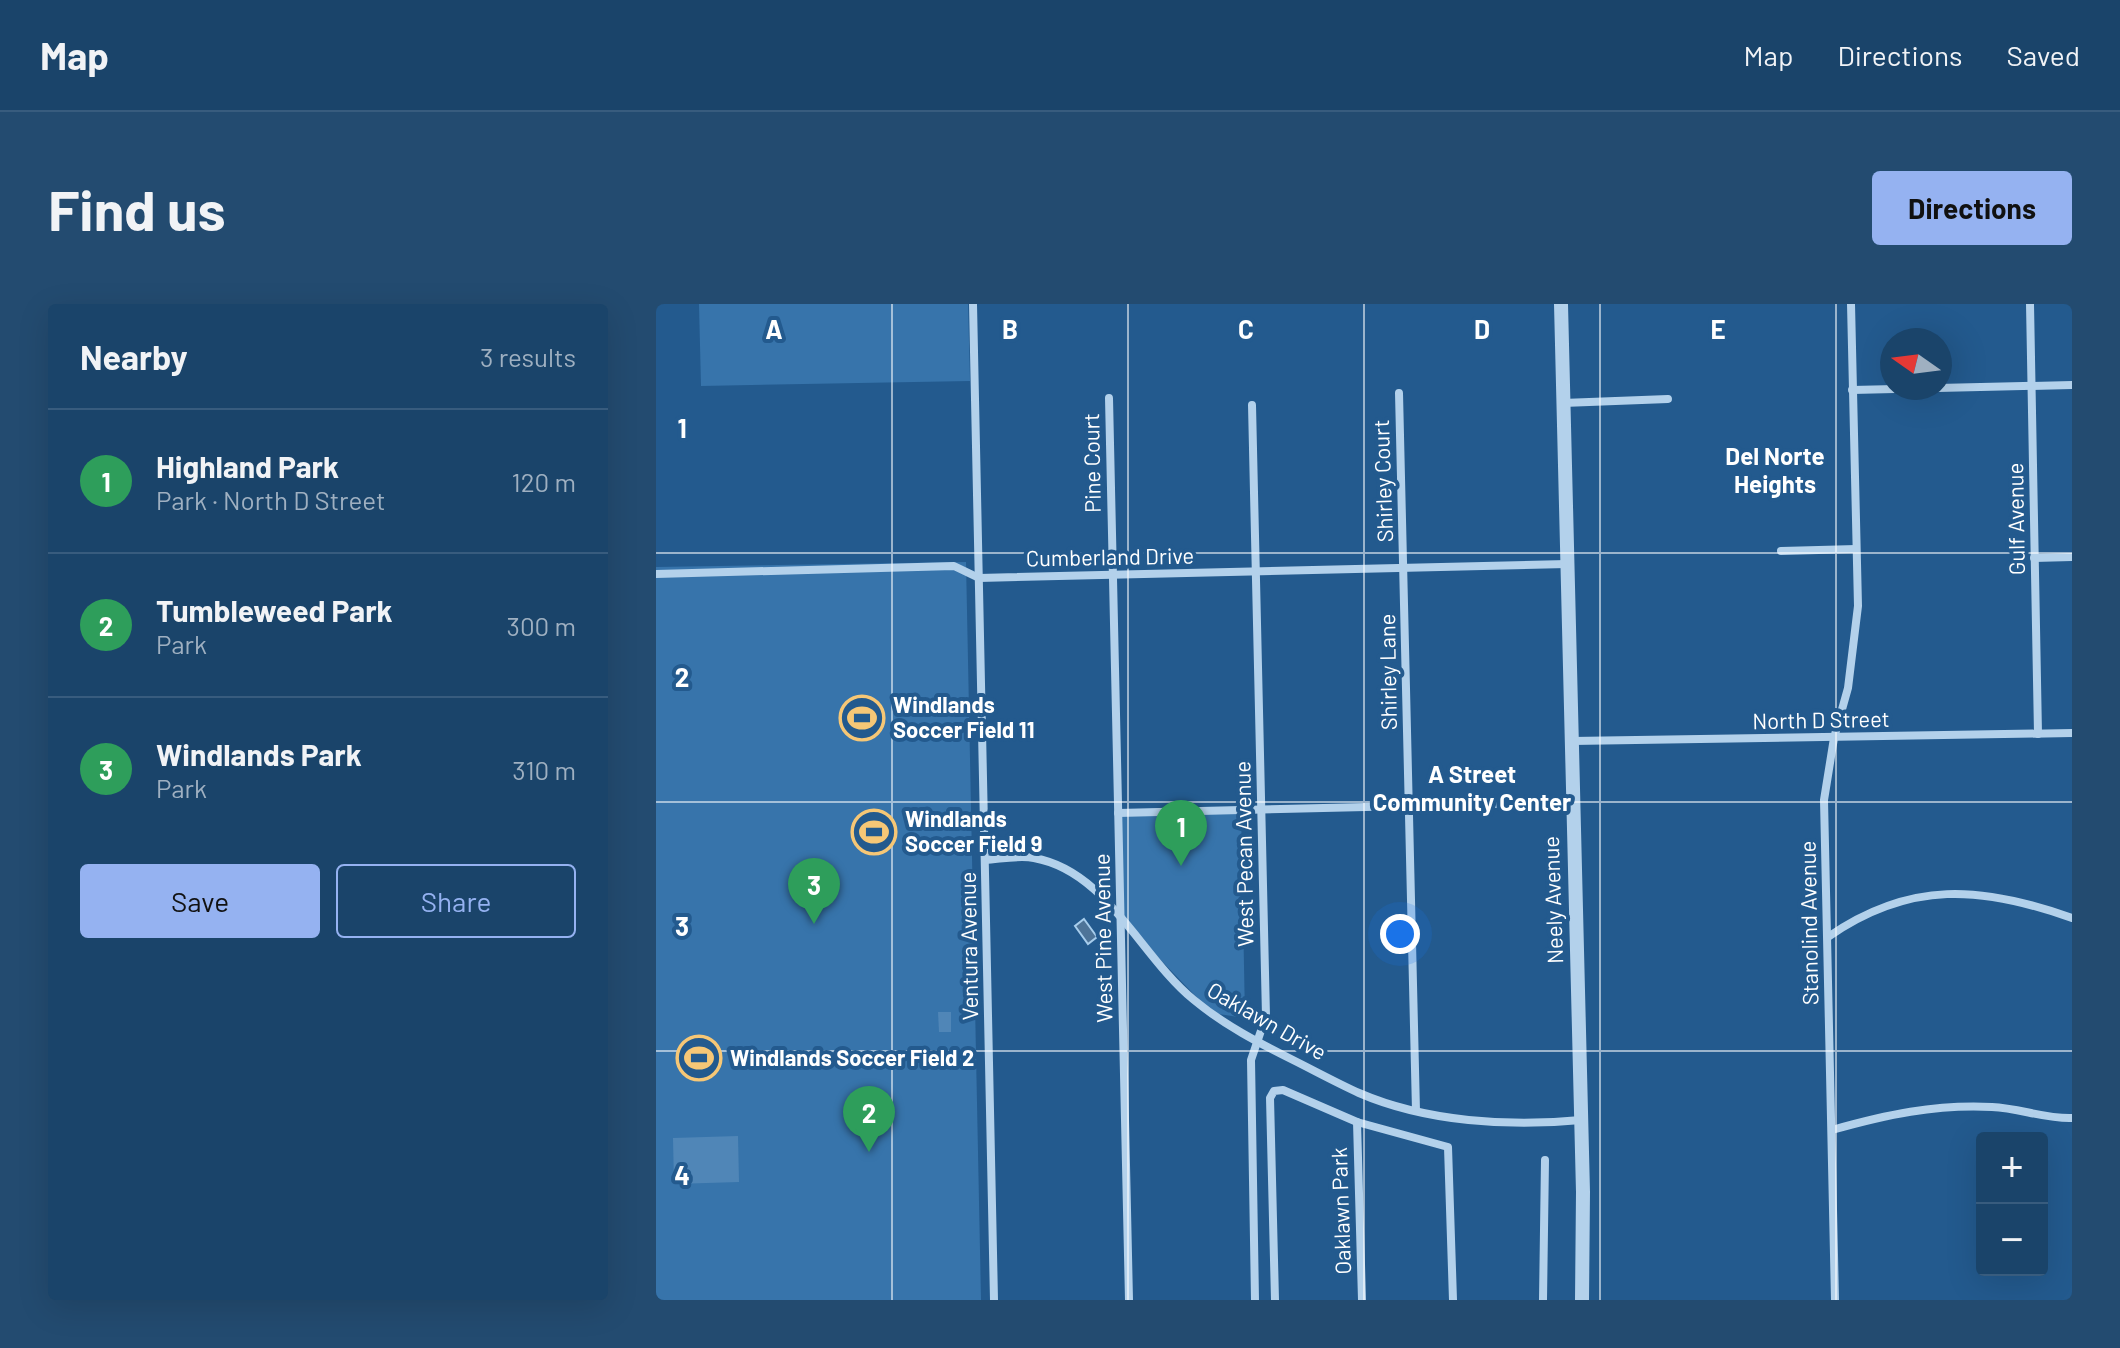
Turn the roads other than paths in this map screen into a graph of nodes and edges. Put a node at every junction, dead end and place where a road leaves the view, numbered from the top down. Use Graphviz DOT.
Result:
graph roads {
  1 [pos="973,304"];
  2 [pos="1561,304"];
  3 [pos="1851,304"];
  4 [pos="2030,304"];
  5 [pos="2072,385"];
  6 [pos="2031,386"];
  7 [pos="1852,390"];
  8 [pos="1399,393"];
  9 [pos="1109,398"];
  10 [pos="1668,399"];
  11 [pos="1563,403"];
  12 [pos="1252,405"];
  13 [pos="1856,549"];
  14 [pos="1781,551"];
  15 [pos="2072,557"];
  16 [pos="2034,558"];
  17 [pos="1567,564"];
  18 [pos="1404,568"];
  19 [pos="1256,571"];
  20 [pos="656,574"];
  21 [pos="1113,575"];
  22 [pos="979,578"];
  23 [pos="2072,733"];
  24 [pos="2038,734"];
  25 [pos="1834,738"];
  26 [pos="1572,741"];
  27 [pos="1573,802"];
  28 [pos="1409,806"];
  29 [pos="1261,809"];
  30 [pos="1118,813"];
  31 [pos="985,860"];
  32 [pos="2072,918"];
  33 [pos="1121,919"];
  34 [pos="1828,937"];
  35 [pos="1256,1041"];
  36 [pos="1416,1111"];
  37 [pos="2072,1118"];
  38 [pos="1581,1120"];
  39 [pos="1357,1122"];
  40 [pos="1832,1130"];
  41 [pos="1545,1160"];
  42 [pos="994,1300"];
  43 [pos="1129,1300"];
  44 [pos="1255,1300"];
  45 [pos="1275,1300"];
  46 [pos="1362,1300"];
  47 [pos="1453,1300"];
  48 [pos="1543,1300"];
  49 [pos="1582,1300"];
  50 [pos="1835,1300"];
  1 -- 22 [label="street, Ventura Avenue"];
  2 -- 11 [label="street, Neely Avenue"];
  3 -- 7 [label="street, Stanolind Avenue"];
  4 -- 6 [label="street, Gulf Avenue"];
  5 -- 6 [label="street"];
  6 -- 7 [label="street"];
  6 -- 16 [label="street, Gulf Avenue"];
  7 -- 13 [label="street, Stanolind Avenue"];
  8 -- 18 [label="street, Shirley Court"];
  9 -- 21 [label="street, Pine Court"];
  10 -- 11 [label="street"];
  11 -- 17 [label="street, Neely Avenue"];
  12 -- 19 [label="street, West Pecan Avenue"];
  13 -- 14 [label="street"];
  13 -- 25 [label="street, Stanolind Avenue"];
  15 -- 16 [label="street"];
  16 -- 24 [label="street, Gulf Avenue"];
  17 -- 18 [label="street, Cumberland Drive"];
  17 -- 26 [label="street, Neely Avenue"];
  18 -- 19 [label="street, Cumberland Drive"];
  18 -- 28 [label="street, Shirley Lane"];
  19 -- 21 [label="street, Cumberland Drive"];
  19 -- 29 [label="street, West Pecan Avenue"];
  20 -- 22 [label="street, Cumberland Drive"];
  21 -- 22 [label="street, Cumberland Drive"];
  21 -- 30 [label="street, West Pine Avenue"];
  22 -- 31 [label="street, Ventura Avenue"];
  23 -- 24 [label="street, North D Street"];
  24 -- 25 [label="street, North D Street"];
  25 -- 26 [label="street, North D Street"];
  25 -- 34 [label="street, Stanolind Avenue"];
  26 -- 27 [label="street, Neely Avenue"];
  27 -- 28 [label="street"];
  27 -- 38 [label="street, Neely Avenue"];
  28 -- 29 [label="street"];
  28 -- 36 [label="street, Shirley Lane"];
  29 -- 30 [label="street"];
  29 -- 35 [label="street, West Pecan Avenue"];
  30 -- 33 [label="street, West Pine Avenue"];
  31 -- 33 [label="street, Oaklawn Drive"];
  31 -- 42 [label="street, Ventura Avenue"];
  32 -- 34 [label="street"];
  33 -- 35 [label="street, Oaklawn Drive"];
  33 -- 43 [label="street, West Pine Avenue"];
  34 -- 40 [label="street, Stanolind Avenue"];
  35 -- 36 [label="street, Oaklawn Drive"];
  35 -- 44 [label="street, West Pecan Avenue"];
  36 -- 38 [label="street, Oaklawn Drive"];
  37 -- 40 [label="street"];
  38 -- 49 [label="street, Neely Avenue"];
  39 -- 45 [label="street"];
  39 -- 46 [label="street, Oaklawn Park"];
  39 -- 47 [label="street"];
  40 -- 50 [label="street, Stanolind Avenue"];
  41 -- 48 [label="street"];
}
